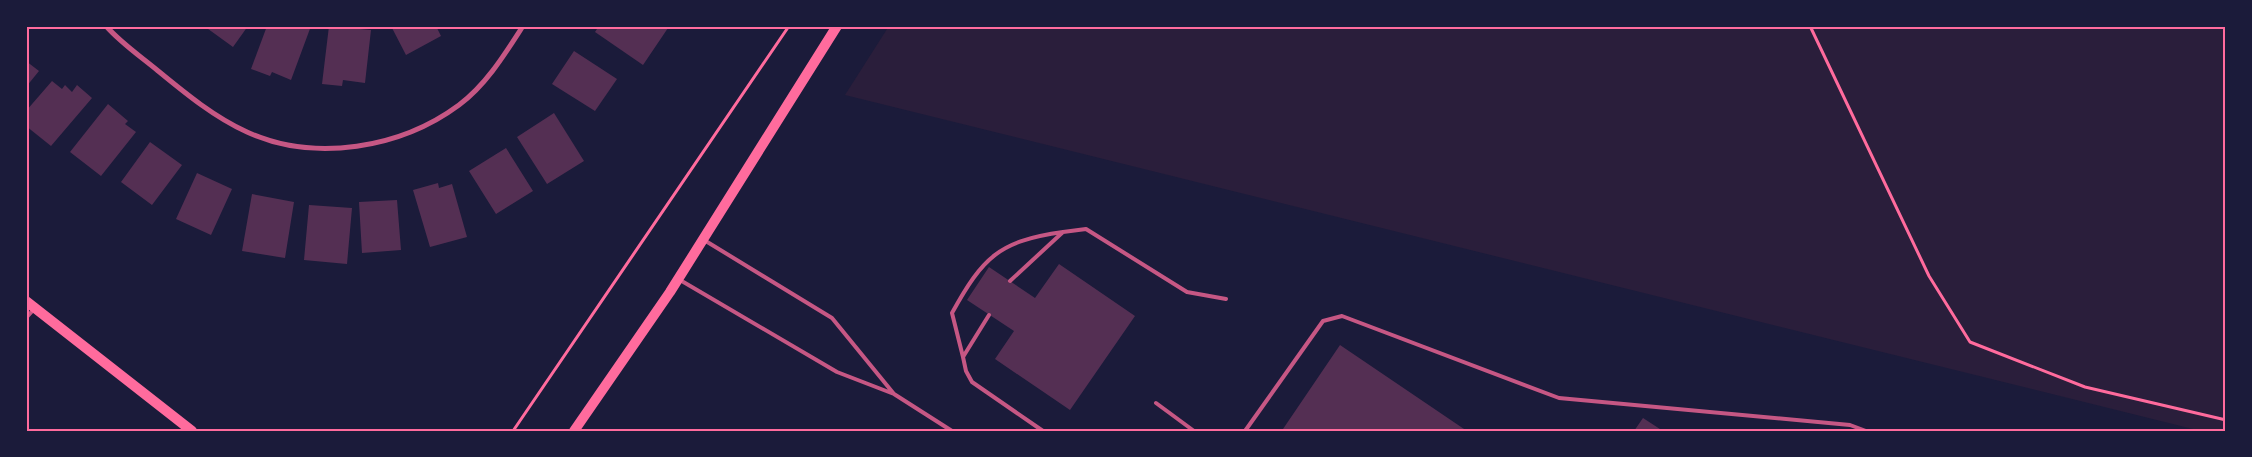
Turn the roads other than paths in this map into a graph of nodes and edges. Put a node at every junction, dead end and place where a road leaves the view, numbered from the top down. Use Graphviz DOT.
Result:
graph roads {
  1 [pos="106,26"];
  2 [pos="523,26"];
  3 [pos="837,26"];
  4 [pos="1063,232"];
  5 [pos="703,239"];
  6 [pos="678,279"];
  7 [pos="1010,281"];
  8 [pos="1226,299"];
  9 [pos="26,301"];
  10 [pos="35,308"];
  11 [pos="989,314"];
  12 [pos="26,318"];
  13 [pos="963,357"];
  14 [pos="894,394"];
  15 [pos="1156,403"];
  16 [pos="192,431"];
  17 [pos="574,431"];
  18 [pos="952,431"];
  19 [pos="1043,431"];
  20 [pos="1194,431"];
  21 [pos="1244,431"];
  22 [pos="1866,431"];
  1 -- 2 [label="street"];
  3 -- 5 [label="main road"];
  4 -- 7 [label="lane"];
  4 -- 8 [label="lane"];
  4 -- 13 [label="lane"];
  5 -- 6 [label="main road"];
  5 -- 14 [label="lane"];
  6 -- 14 [label="lane"];
  6 -- 17 [label="main road"];
  9 -- 10 [label="main road"];
  10 -- 12 [label="lane"];
  10 -- 16 [label="main road"];
  11 -- 13 [label="lane"];
  13 -- 19 [label="lane"];
  14 -- 18 [label="lane"];
  15 -- 20 [label="lane"];
  21 -- 22 [label="lane"];
}
